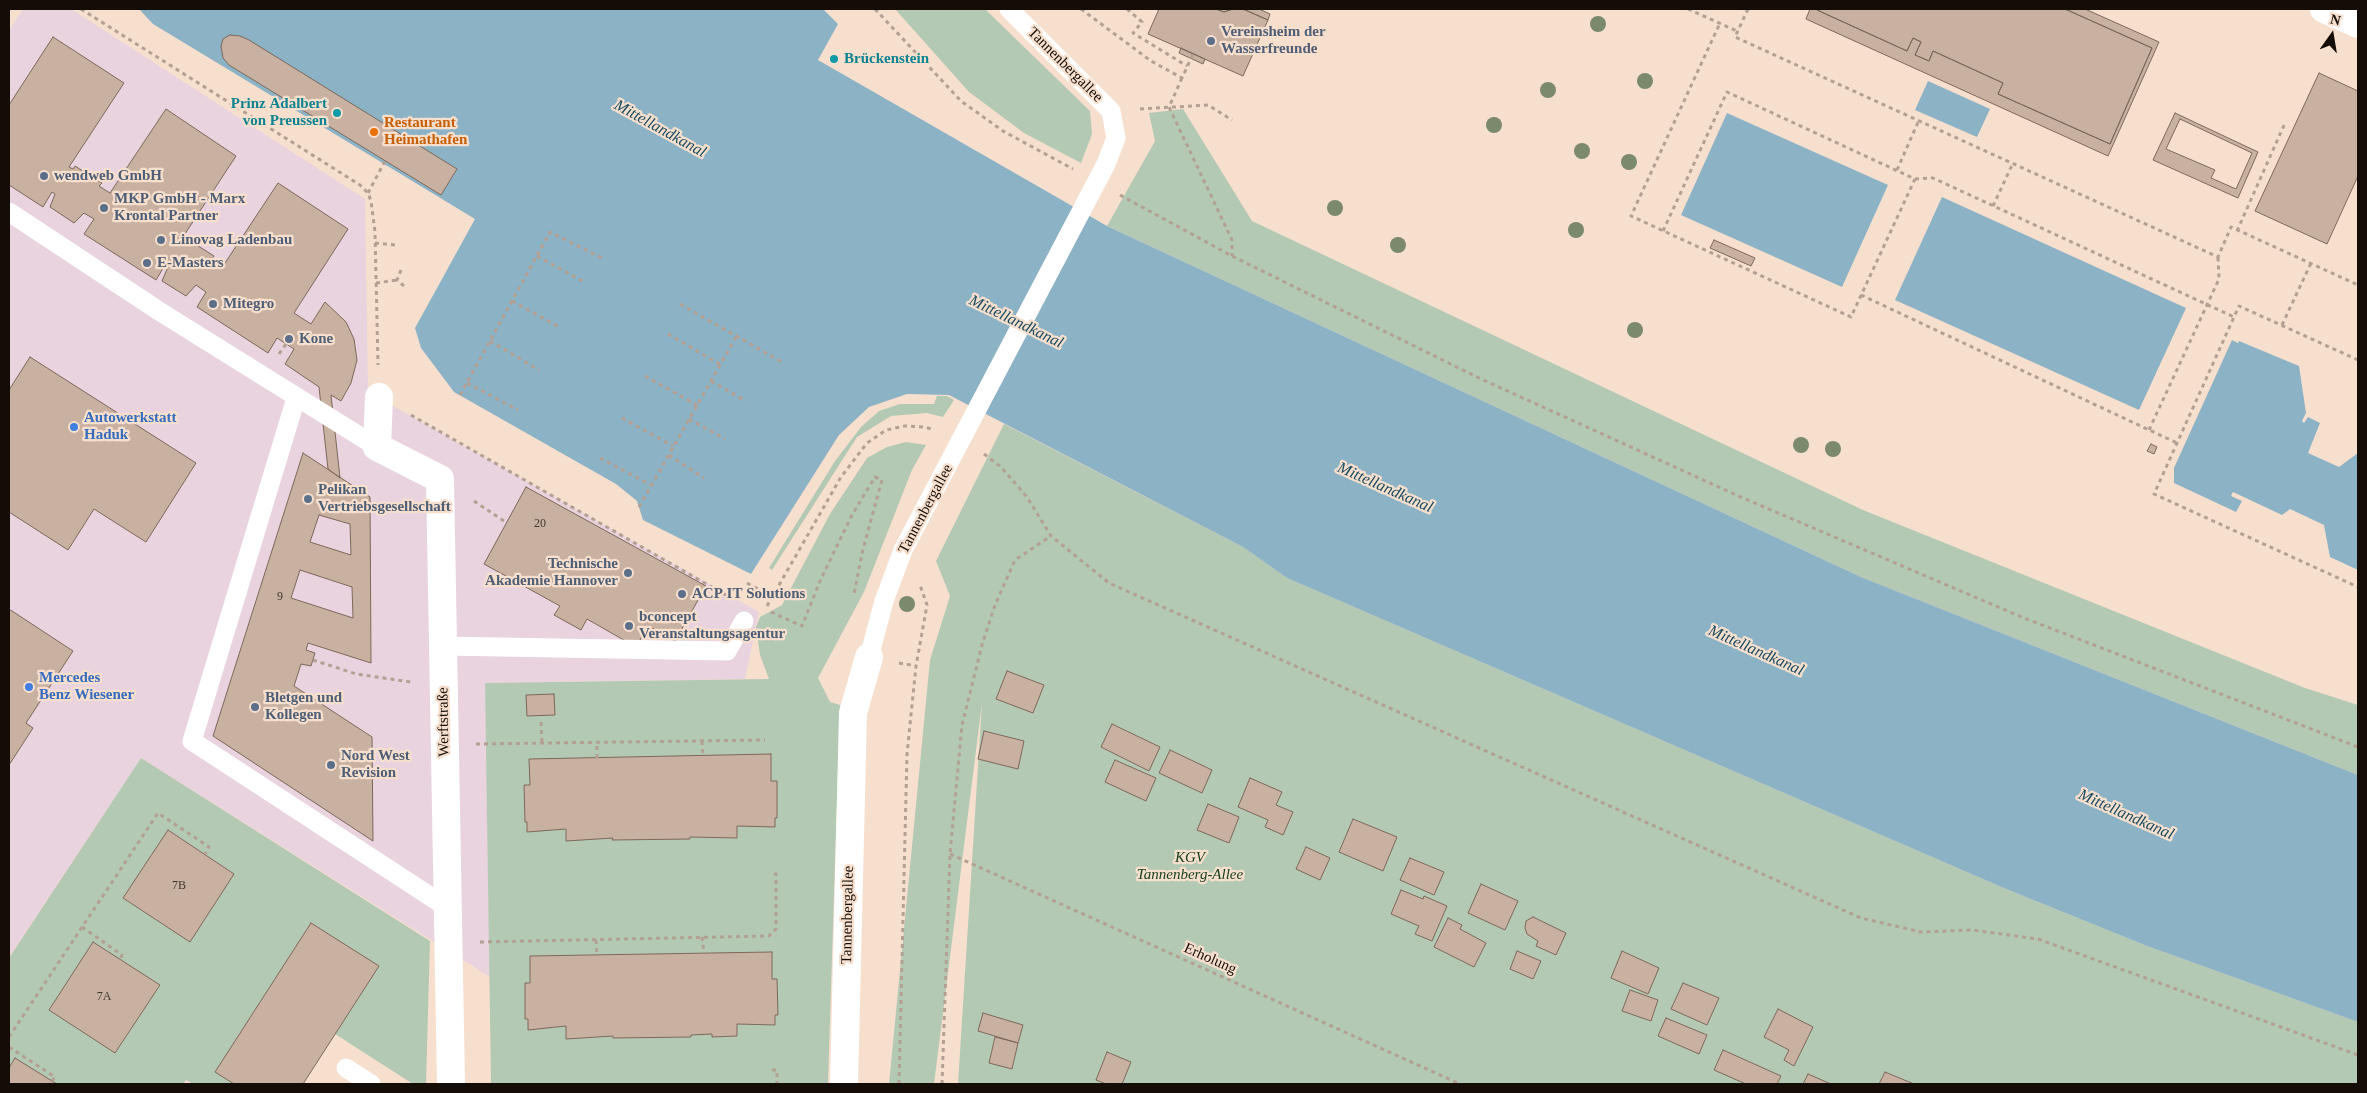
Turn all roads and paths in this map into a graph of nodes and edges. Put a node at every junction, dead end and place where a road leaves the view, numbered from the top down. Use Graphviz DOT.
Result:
graph roads {
  1 [pos="81,9"];
  2 [pos="875,9"];
  3 [pos="1009,9"];
  4 [pos="1082,9"];
  5 [pos="1127,9"];
  6 [pos="1688,9"];
  7 [pos="1748,9"];
  8 [pos="2324,9"];
  9 [pos="1720,23"];
  10 [pos="2358,24"];
  11 [pos="1737,31"];
  12 [pos="1193,54"];
  13 [pos="1188,66"];
  14 [pos="1182,78"];
  15 [pos="1169,108"];
  16 [pos="1232,120"];
  17 [pos="1919,120"];
  18 [pos="2285,123"];
  19 [pos="385,161"];
  20 [pos="2013,163"];
  21 [pos="1897,170"];
  22 [pos="1079,173"];
  23 [pos="1915,179"];
  24 [pos="1113,191"];
  25 [pos="368,193"];
  26 [pos="1992,206"];
  27 [pos="9,212"];
  28 [pos="2237,230"];
  29 [pos="1663,231"];
  30 [pos="375,243"];
  31 [pos="396,245"];
  32 [pos="537,256"];
  33 [pos="1232,256"];
  34 [pos="2218,256"];
  35 [pos="602,258"];
  36 [pos="2311,263"];
  37 [pos="401,270"];
  38 [pos="398,280"];
  39 [pos="376,283"];
  40 [pos="586,283"];
  41 [pos="2358,285"];
  42 [pos="404,286"];
  43 [pos="1861,295"];
  44 [pos="512,301"];
  45 [pos="680,304"];
  46 [pos="2207,305"];
  47 [pos="2234,317"];
  48 [pos="2282,325"];
  49 [pos="561,328"];
  50 [pos="668,334"];
  51 [pos="736,337"];
  52 [pos="490,341"];
  53 [pos="2358,360"];
  54 [pos="782,362"];
  55 [pos="721,365"];
  56 [pos="539,370"];
  57 [pos="645,376"];
  58 [pos="711,381"];
  59 [pos="467,383"];
  60 [pos="460,395"];
  61 [pos="379,397"];
  62 [pos="296,398"];
  63 [pos="746,401"];
  64 [pos="697,405"];
  65 [pos="518,410"];
  66 [pos="622,418"];
  67 [pos="689,419"];
  68 [pos="2149,430"];
  69 [pos="944,433"];
  70 [pos="725,439"];
  71 [pos="2177,444"];
  72 [pos="673,446"];
  73 [pos="377,447"];
  74 [pos="982,452"];
  75 [pos="669,455"];
  76 [pos="600,458"];
  77 [pos="704,478"];
  78 [pos="651,485"];
  79 [pos="639,507"];
  80 [pos="1051,536"];
  81 [pos="903,550"];
  82 [pos="747,583"];
  83 [pos="2358,587"];
  84 [pos="854,596"];
  85 [pos="772,597"];
  86 [pos="730,598"];
  87 [pos="744,621"];
  88 [pos="444,646"];
  89 [pos="869,657"];
  90 [pos="312,660"];
  91 [pos="444,687"];
  92 [pos="541,722"];
  93 [pos="765,740"];
  94 [pos="702,741"];
  95 [pos="597,742"];
  96 [pos="542,743"];
  97 [pos="476,744"];
  98 [pos="2358,747"];
  99 [pos="703,756"];
  100 [pos="597,758"];
  101 [pos="205,854"];
  102 [pos="950,854"];
  103 [pos="772,874"];
  104 [pos="448,908"];
  105 [pos="82,927"];
  106 [pos="702,937"];
  107 [pos="596,940"];
  108 [pos="480,942"];
  109 [pos="704,954"];
  110 [pos="597,955"];
  111 [pos="120,959"];
  112 [pos="9,1037"];
  113 [pos="9,1047"];
  114 [pos="2358,1054"];
  115 [pos="346,1068"];
  116 [pos="772,1070"];
  117 [pos="52,1081"];
  118 [pos="371,1084"];
  119 [pos="451,1084"];
  120 [pos="777,1084"];
  121 [pos="844,1084"];
  122 [pos="899,1084"];
  123 [pos="942,1084"];
  124 [pos="1460,1084"];
  1 -- 25 [label="path"];
  2 -- 22 [label="path"];
  3 -- 81 [label="lane, Tannenbergallee"];
  4 -- 14 [label="path"];
  5 -- 13 [label="path"];
  6 -- 9 [label="path"];
  7 -- 11 [label="path"];
  8 -- 10 [label="street"];
  9 -- 11 [label="path"];
  9 -- 29 [label="path"];
  11 -- 17 [label="path"];
  12 -- 13 [label="path"];
  13 -- 14 [label="path"];
  14 -- 15 [label="path"];
  15 -- 16 [label="path"];
  15 -- 33 [label="path"];
  17 -- 20 [label="path"];
  17 -- 21 [label="path"];
  18 -- 28 [label="path"];
  19 -- 25 [label="path"];
  20 -- 26 [label="path"];
  20 -- 34 [label="path"];
  21 -- 23 [label="path"];
  21 -- 29 [label="path"];
  23 -- 26 [label="path"];
  23 -- 43 [label="path"];
  24 -- 33 [label="path"];
  25 -- 30 [label="path"];
  26 -- 46 [label="path"];
  27 -- 62 [label="lane"];
  28 -- 34 [label="path"];
  28 -- 36 [label="path"];
  29 -- 43 [label="path"];
  30 -- 31 [label="path"];
  30 -- 39 [label="path"];
  32 -- 35 [label="path"];
  32 -- 40 [label="path"];
  32 -- 44 [label="path"];
  33 -- 98 [label="path"];
  34 -- 46 [label="path"];
  36 -- 41 [label="path"];
  36 -- 48 [label="path"];
  37 -- 38 [label="path"];
  38 -- 39 [label="path"];
  38 -- 42 [label="path"];
  39 -- 61 [label="path"];
  43 -- 68 [label="path"];
  44 -- 49 [label="path"];
  44 -- 52 [label="path"];
  45 -- 51 [label="path"];
  46 -- 47 [label="path"];
  46 -- 68 [label="path"];
  47 -- 48 [label="path"];
  47 -- 71 [label="path"];
  48 -- 53 [label="path"];
  50 -- 55 [label="path"];
  51 -- 54 [label="path"];
  51 -- 55 [label="path"];
  52 -- 56 [label="path"];
  52 -- 59 [label="path"];
  55 -- 58 [label="path"];
  57 -- 64 [label="path"];
  58 -- 63 [label="path"];
  58 -- 64 [label="path"];
  59 -- 60 [label="path"];
  59 -- 65 [label="path"];
  61 -- 73 [label="street"];
  61 -- 86 [label="path"];
  62 -- 73 [label="lane"];
  62 -- 104 [label="lane"];
  64 -- 67 [label="path"];
  66 -- 72 [label="path"];
  67 -- 70 [label="path"];
  67 -- 72 [label="path"];
  68 -- 71 [label="path"];
  69 -- 85 [label="path"];
  71 -- 83 [label="path"];
  72 -- 75 [label="path"];
  73 -- 88 [label="street, Werftstraße"];
  74 -- 80 [label="path"];
  75 -- 77 [label="path"];
  75 -- 78 [label="path"];
  76 -- 78 [label="path"];
  78 -- 79 [label="path"];
  80 -- 102 [label="path"];
  80 -- 114 [label="path"];
  81 -- 89 [label="lane, Tannenbergallee"];
  81 -- 122 [label="path"];
  82 -- 85 [label="path"];
  84 -- 85 [label="path"];
  87 -- 88 [label="lane"];
  88 -- 91 [label="street, Werftstraße"];
  89 -- 121 [label="street, Tannenbergallee"];
  90 -- 91 [label="path"];
  91 -- 104 [label="street, Werftstraße"];
  92 -- 96 [label="path"];
  93 -- 94 [label="path"];
  94 -- 95 [label="path"];
  94 -- 99 [label="path"];
  95 -- 96 [label="path"];
  95 -- 100 [label="path"];
  96 -- 97 [label="path"];
  101 -- 105 [label="path"];
  102 -- 123 [label="path"];
  102 -- 124 [label="path, Erholung"];
  103 -- 106 [label="path"];
  104 -- 119 [label="street, Werftstraße"];
  105 -- 111 [label="path"];
  105 -- 112 [label="path"];
  106 -- 107 [label="path"];
  106 -- 109 [label="path"];
  107 -- 108 [label="path"];
  107 -- 110 [label="path"];
  113 -- 117 [label="path"];
  115 -- 118 [label="lane"];
  116 -- 120 [label="path"];
}
